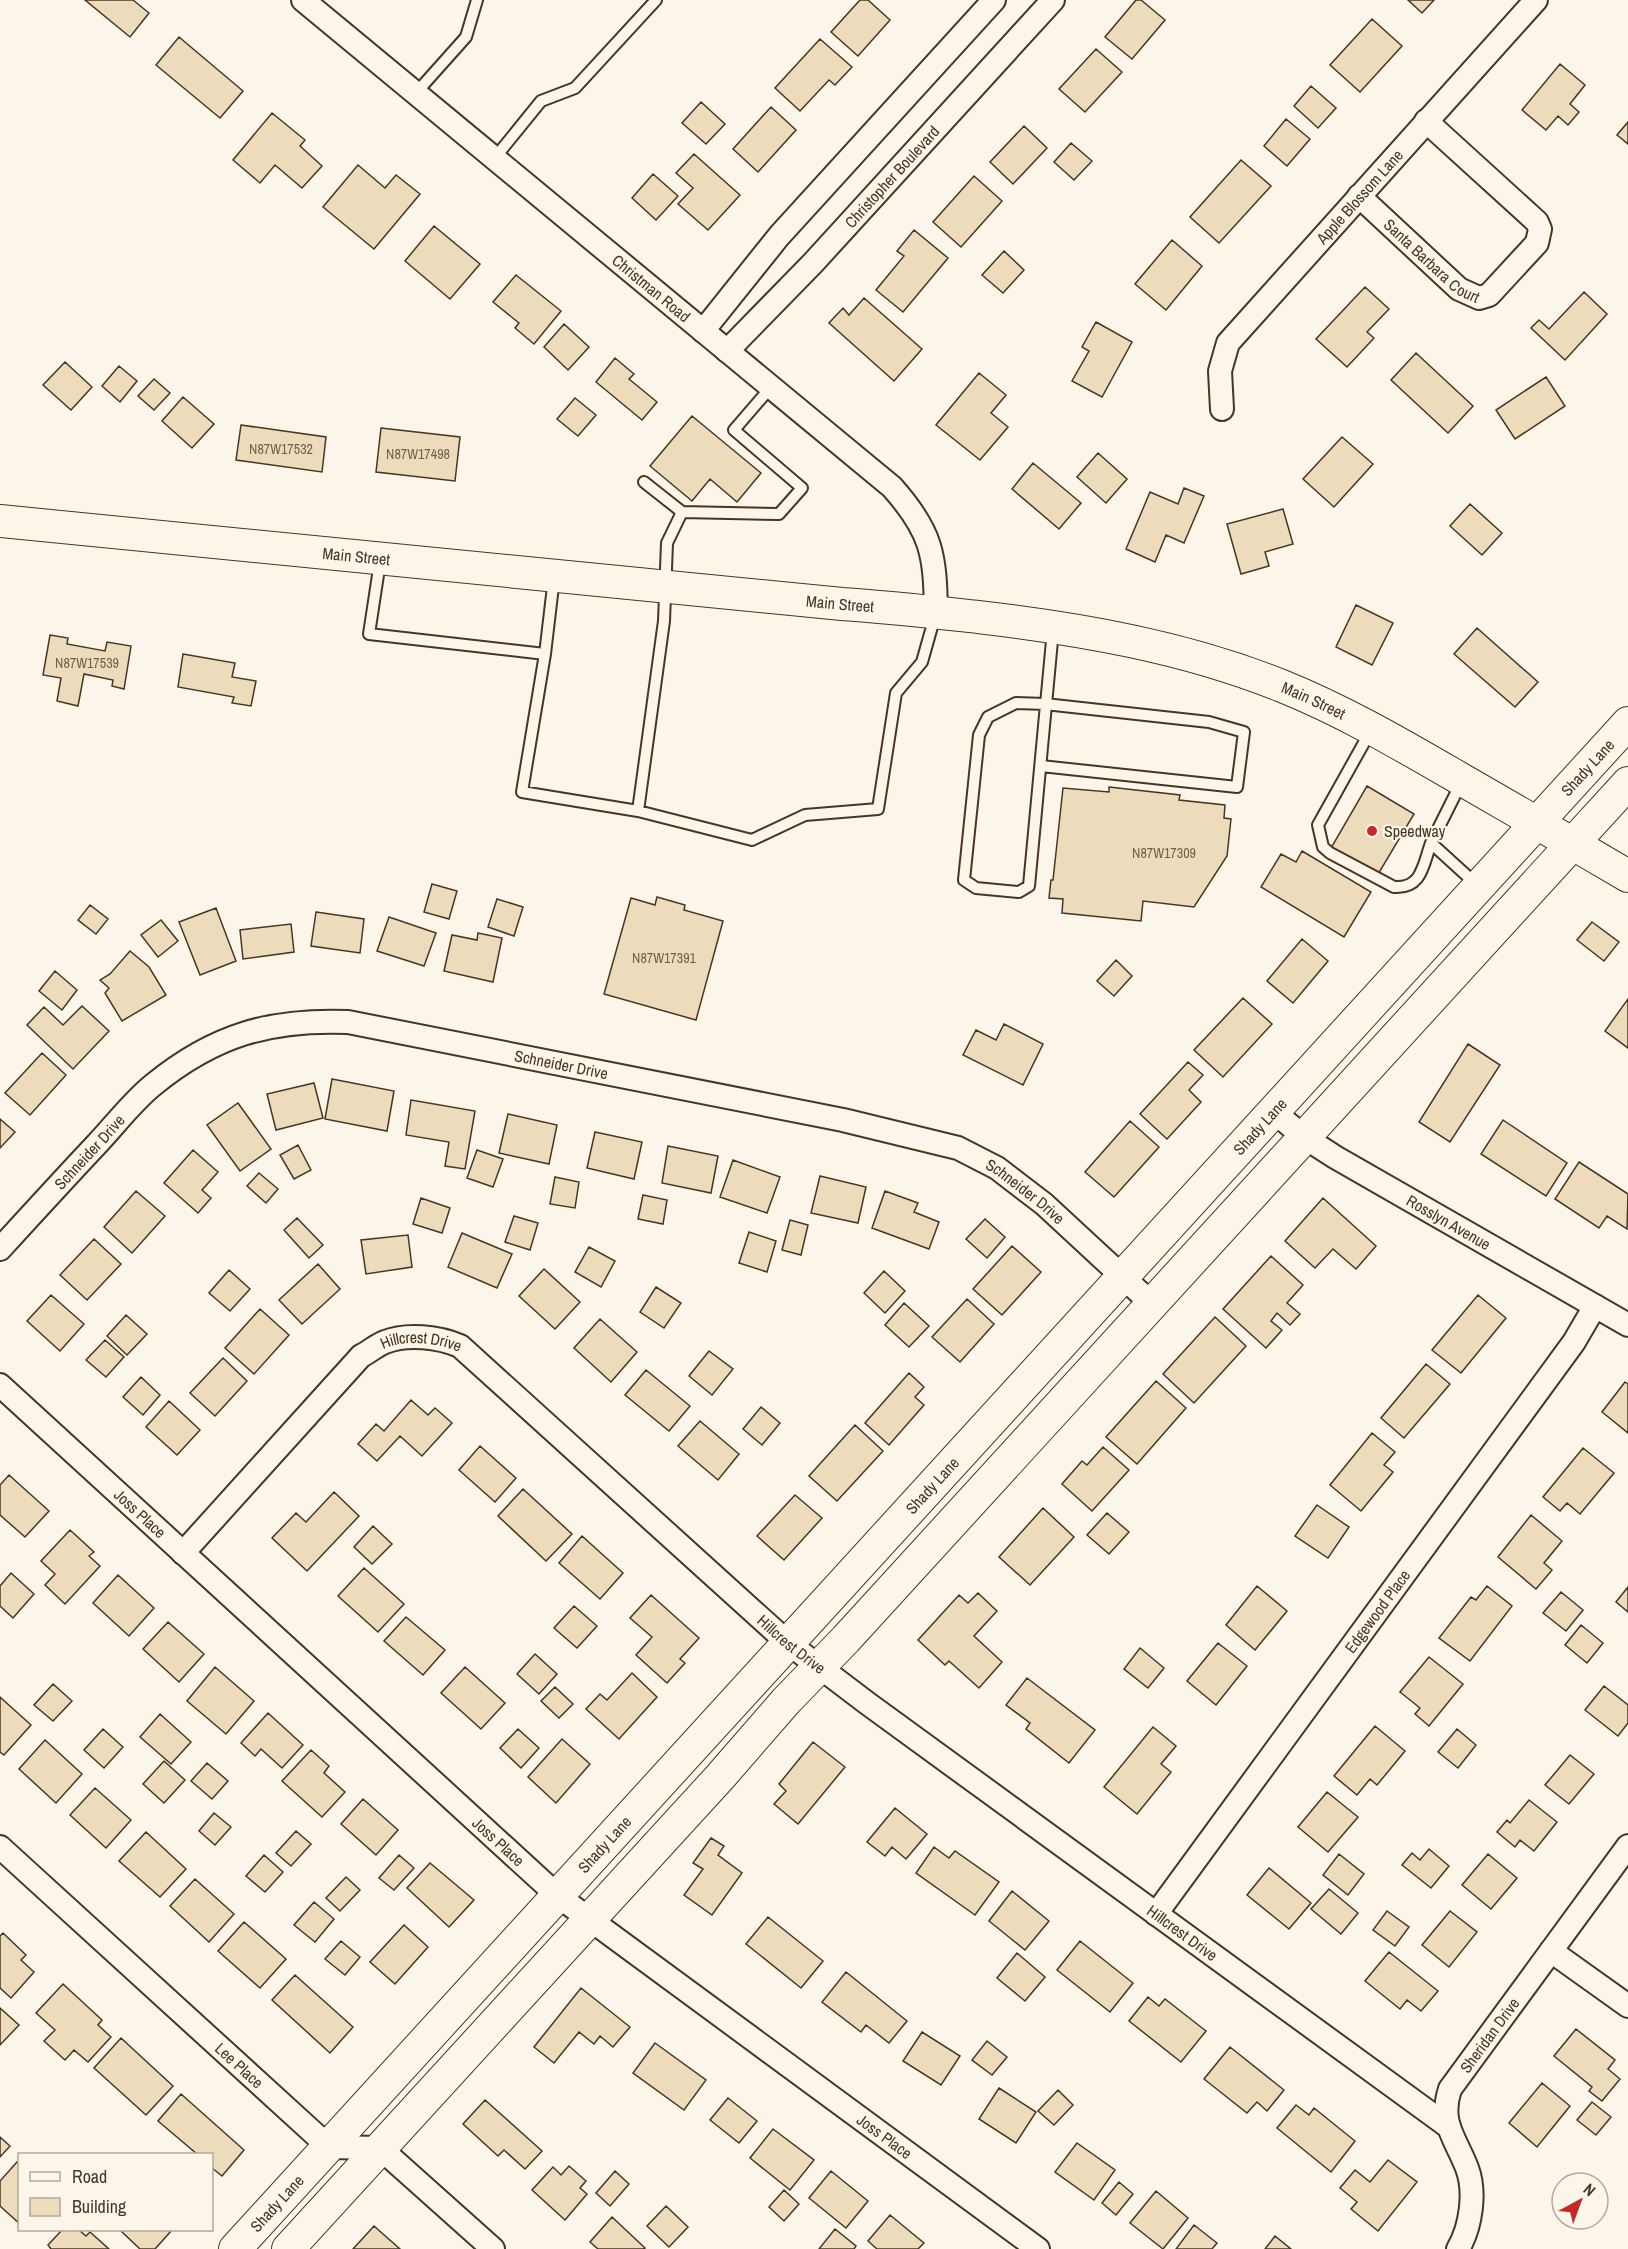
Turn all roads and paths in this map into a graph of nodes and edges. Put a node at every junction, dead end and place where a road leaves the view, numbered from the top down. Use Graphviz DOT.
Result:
graph roads {
  1 [pos="303,0"];
  2 [pos="477,0"];
  3 [pos="656,0"];
  4 [pos="994,0"];
  5 [pos="1053,0"];
  6 [pos="1536,0"];
  7 [pos="416,93"];
  8 [pos="1426,121"];
  9 [pos="494,159"];
  10 [pos="1359,195"];
  11 [pos="703,331"];
  12 [pos="727,351"];
  13 [pos="771,387"];
  14 [pos="1222,410"];
  15 [pos="644,482"];
  16 [pos="682,512"];
  17 [pos="0,520"];
  18 [pos="381,558"];
  19 [pos="554,575"];
  20 [pos="665,586"];
  21 [pos="936,612"];
  22 [pos="1054,627"];
  23 [pos="544,654"];
  24 [pos="1045,704"];
  25 [pos="1628,723"];
  26 [pos="1372,730"];
  27 [pos="1041,766"];
  28 [pos="1463,780"];
  29 [pos="1628,783"];
  30 [pos="638,811"];
  31 [pos="1536,822"];
  32 [pos="1431,843"];
  33 [pos="1573,844"];
  34 [pos="1628,876"];
  35 [pos="1479,885"];
  36 [pos="1451,915"];
  37 [pos="1481,942"];
  38 [pos="1274,1112"];
  39 [pos="1304,1137"];
  40 [pos="0,1249"];
  41 [pos="1122,1277"];
  42 [pos="1151,1303"];
  43 [pos="1595,1306"];
  44 [pos="1628,1325"];
  45 [pos="0,1385"];
  46 [pos="183,1553"];
  47 [pos="788,1643"];
  48 [pos="820,1665"];
  49 [pos="1628,1846"];
  50 [pos="0,1847"];
  51 [pos="558,1896"];
  52 [pos="1156,1914"];
  53 [pos="590,1920"];
  54 [pos="1551,1951"];
  55 [pos="1628,2006"];
  56 [pos="1449,2127"];
  57 [pos="329,2147"];
  58 [pos="380,2148"];
  59 [pos="235,2249"];
  60 [pos="288,2249"];
  61 [pos="494,2249"];
  62 [pos="1038,2249"];
  63 [pos="1458,2249"];
  1 -- 7 [label="street, Christman Road"];
  2 -- 7 [label="lane"];
  3 -- 9 [label="lane"];
  4 -- 11 [label="street"];
  5 -- 12 [label="street, Christopher Boulevard"];
  6 -- 8 [label="street, Apple Blossom Lane"];
  7 -- 9 [label="street, Christman Road"];
  8 -- 10 [label="street, Apple Blossom Lane"];
  8 -- 10 [label="street, Santa Barbara Court"];
  9 -- 11 [label="street, Christman Road"];
  10 -- 14 [label="street, Apple Blossom Lane"];
  11 -- 12 [label="street, Christman Road"];
  12 -- 13 [label="street, Christman Road"];
  13 -- 16 [label="lane"];
  13 -- 21 [label="street, Christman Road"];
  15 -- 16 [label="lane"];
  16 -- 20 [label="lane"];
  17 -- 18 [label="street, Main Street"];
  18 -- 19 [label="street, Main Street"];
  18 -- 23 [label="lane"];
  19 -- 20 [label="street, Main Street"];
  19 -- 23 [label="lane"];
  20 -- 21 [label="street, Main Street"];
  20 -- 30 [label="lane"];
  21 -- 22 [label="street, Main Street"];
  21 -- 30 [label="lane"];
  22 -- 24 [label="lane"];
  22 -- 26 [label="street, Main Street"];
  23 -- 30 [label="lane"];
  24 -- 27 [label="lane"];
  24 -- 27 [label="lane"];
  24 -- 27 [label="lane"];
  25 -- 31 [label="street, Shady Lane"];
  26 -- 28 [label="street, Main Street"];
  26 -- 32 [label="lane"];
  28 -- 31 [label="street, Main Street"];
  28 -- 32 [label="lane"];
  29 -- 33 [label="street"];
  31 -- 33 [label="street, Main Street"];
  31 -- 35 [label="street, Shady Lane"];
  32 -- 35 [label="lane"];
  33 -- 34 [label="street, Main Street"];
  33 -- 37 [label="street"];
  35 -- 36 [label="street, Shady Lane"];
  36 -- 37 [label="street"];
  36 -- 38 [label="street, Shady Lane"];
  37 -- 39 [label="street"];
  38 -- 39 [label="street, Rosslyn Avenue"];
  38 -- 41 [label="street, Shady Lane"];
  39 -- 42 [label="street"];
  39 -- 43 [label="street, Rosslyn Avenue"];
  40 -- 41 [label="street, Schneider Drive"];
  41 -- 42 [label="street, Schneider Drive"];
  41 -- 47 [label="street, Shady Lane"];
  42 -- 48 [label="street"];
  43 -- 44 [label="street, Rosslyn Avenue"];
  43 -- 52 [label="street, Edgewood Place"];
  45 -- 46 [label="street, Joss Place"];
  46 -- 47 [label="street, Hillcrest Drive"];
  46 -- 51 [label="street, Joss Place"];
  47 -- 48 [label="street, Hillcrest Drive"];
  47 -- 51 [label="street, Shady Lane"];
  48 -- 52 [label="street, Hillcrest Drive"];
  48 -- 53 [label="street"];
  49 -- 54 [label="street, Sheridan Drive"];
  50 -- 57 [label="street, Lee Place"];
  51 -- 53 [label="street, Joss Place"];
  51 -- 57 [label="street, Shady Lane"];
  52 -- 56 [label="street, Hillcrest Drive"];
  53 -- 58 [label="street"];
  53 -- 62 [label="street, Joss Place"];
  54 -- 55 [label="street"];
  54 -- 56 [label="street, Sheridan Drive"];
  56 -- 63 [label="street, Sheridan Drive"];
  57 -- 58 [label="street"];
  57 -- 59 [label="street, Shady Lane"];
  58 -- 60 [label="street"];
  58 -- 61 [label="street"];
}
